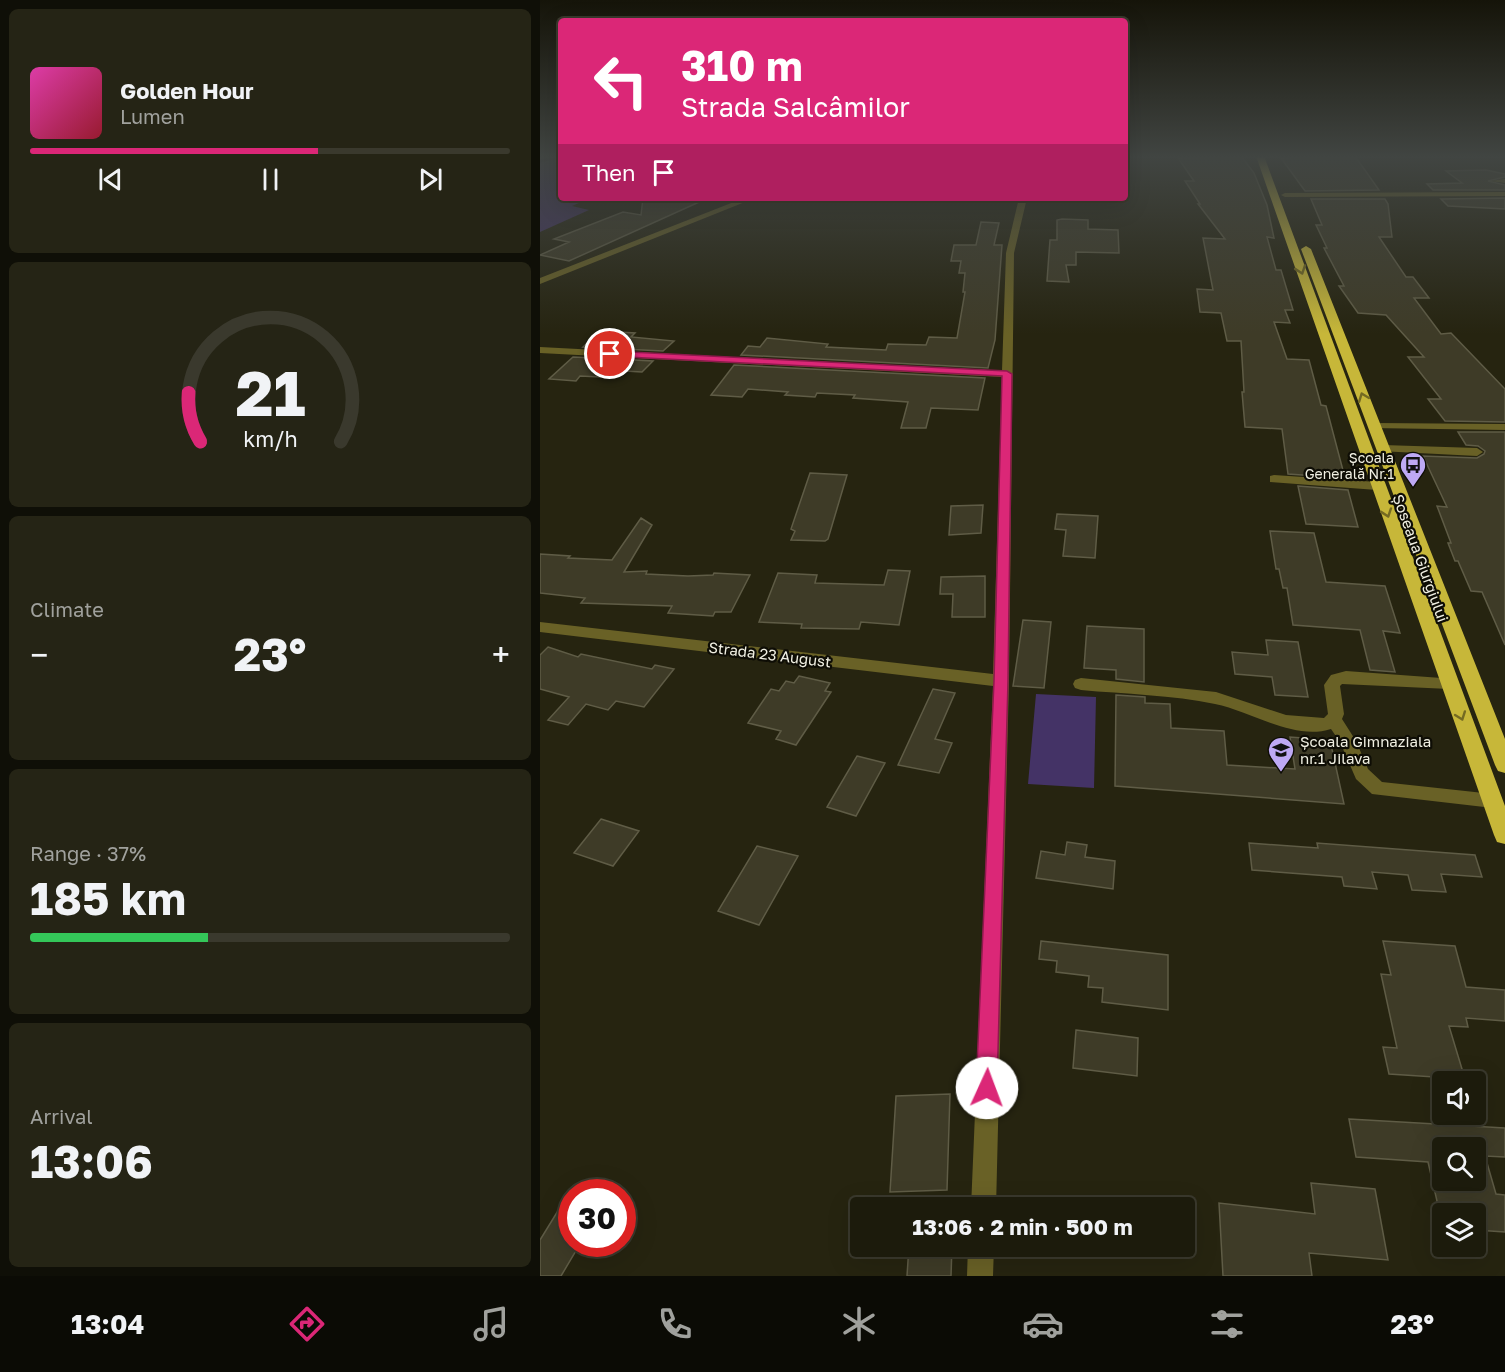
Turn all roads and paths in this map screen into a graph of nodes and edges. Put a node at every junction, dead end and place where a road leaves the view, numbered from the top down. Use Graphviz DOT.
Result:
graph roads {
  1 [pos="706,216"];
  2 [pos="1019,216"];
  3 [pos="1281,216"];
  4 [pos="1293,216"];
  5 [pos="540,280"];
  6 [pos="540,350"];
  7 [pos="1007,374"];
  8 [pos="1374,426"];
  9 [pos="1505,427"];
  10 [pos="1383,448"];
  11 [pos="1477,452"];
  12 [pos="1274,479"];
  13 [pos="1377,486"];
  14 [pos="540,627"];
  15 [pos="1001,681"];
  16 [pos="1449,683"];
  17 [pos="1081,684"];
  18 [pos="1334,720"];
  19 [pos="1505,765"];
  20 [pos="1493,801"];
  21 [pos="1505,835"];
  22 [pos="983,1197"];
  23 [pos="981,1257"];
  24 [pos="980,1276"];
  1 -- 5 [label="street"];
  2 -- 7 [label="street"];
  3 -- 13 [label="highway, Șoseaua Giurgiului, one-way"];
  8 -- 4 [label="highway, Șoseaua Giurgiului, one-way"];
  6 -- 7 [label="street"];
  7 -- 15 [label="street"];
  8 -- 9 [label="street"];
  8 -- 10 [label="highway, Șoseaua Giurgiului"];
  10 -- 11 [label="street"];
  10 -- 19 [label="highway, Șoseaua Giurgiului"];
  12 -- 13 [label="street"];
  13 -- 16 [label="highway, Șoseaua Giurgiului, one-way"];
  14 -- 15 [label="street, Strada 23 August"];
  15 -- 22 [label="street"];
  16 -- 18 [label="street"];
  16 -- 20 [label="highway, Șoseaua Giurgiului, one-way"];
  17 -- 18 [label="street"];
  18 -- 20 [label="street"];
  20 -- 21 [label="highway, Șoseaua Giurgiului"];
  23 -- 24 [label="street"];
}
